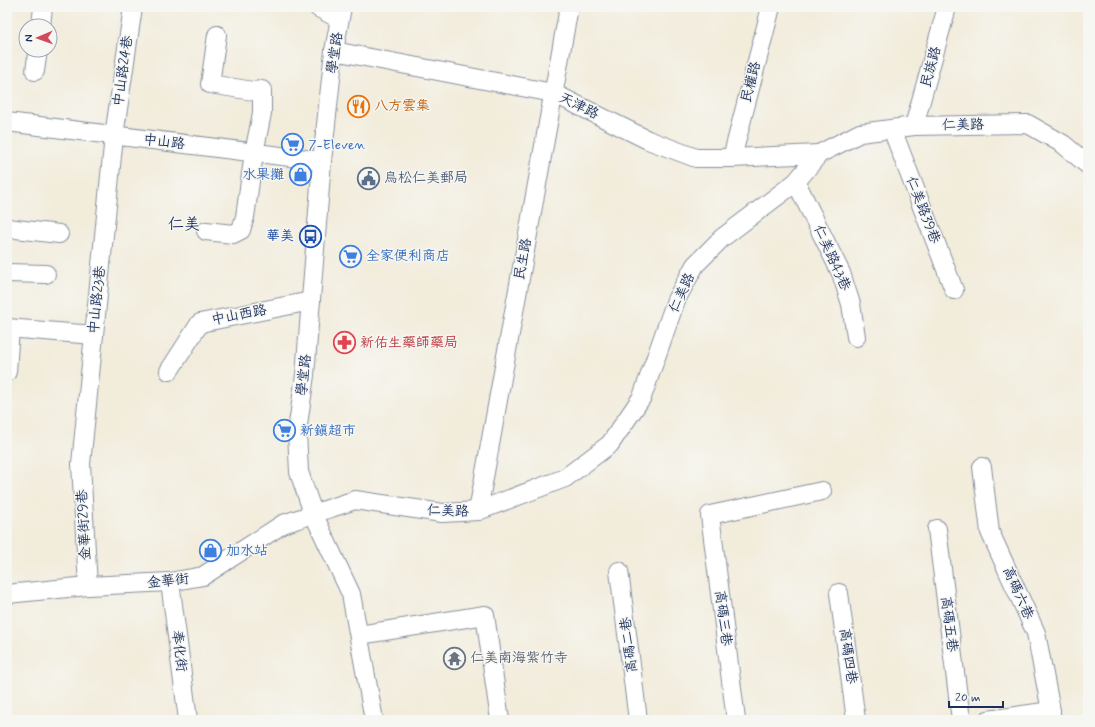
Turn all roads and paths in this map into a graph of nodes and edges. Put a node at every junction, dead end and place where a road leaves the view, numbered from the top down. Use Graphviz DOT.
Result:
graph roads {
  1 [pos="43,7"];
  2 [pos="132,7"];
  3 [pos="317,7"];
  4 [pos="569,7"];
  5 [pos="771,7"];
  6 [pos="947,7"];
  7 [pos="341,13"];
  8 [pos="42,18"];
  9 [pos="217,35"];
  10 [pos="334,52"];
  11 [pos="37,58"];
  12 [pos="36,71"];
  13 [pos="553,93"];
  14 [pos="7,122"];
  15 [pos="914,126"];
  16 [pos="892,129"];
  17 [pos="114,136"];
  18 [pos="254,153"];
  19 [pos="819,154"];
  20 [pos="732,158"];
  21 [pos="322,161"];
  22 [pos="1088,165"];
  23 [pos="796,182"];
  24 [pos="7,228"];
  25 [pos="206,231"];
  26 [pos="59,234"];
  27 [pos="7,273"];
  28 [pos="46,274"];
  29 [pos="954,290"];
  30 [pos="311,301"];
  31 [pos="8,328"];
  32 [pos="94,335"];
  33 [pos="856,337"];
  34 [pos="169,371"];
  35 [pos="7,372"];
  36 [pos="81,464"];
  37 [pos="982,467"];
  38 [pos="822,491"];
  39 [pos="478,511"];
  40 [pos="313,514"];
  41 [pos="937,529"];
  42 [pos="619,571"];
  43 [pos="170,582"];
  44 [pos="88,586"];
  45 [pos="839,593"];
  46 [pos="7,594"];
  47 [pos="359,635"];
  48 [pos="1051,716"];
  49 [pos="188,720"];
  50 [pos="374,720"];
  51 [pos="500,720"];
  52 [pos="638,720"];
  53 [pos="736,720"];
  54 [pos="856,720"];
  55 [pos="961,720"];
  56 [pos="988,720"];
  1 -- 8 [label="street"];
  2 -- 17 [label="street, 中山路24巷"];
  3 -- 7 [label="street, 學堂路"];
  4 -- 13 [label="street, 民生路"];
  5 -- 20 [label="street, 民權路"];
  6 -- 15 [label="street, 民族路"];
  7 -- 10 [label="street, 學堂路"];
  9 -- 18 [label="street"];
  10 -- 13 [label="street, 天津路"];
  10 -- 21 [label="street, 學堂路"];
  11 -- 12 [label="street"];
  13 -- 20 [label="street, 天津路"];
  13 -- 39 [label="street, 民生路"];
  14 -- 17 [label="street, 中山路"];
  15 -- 16 [label="street, 仁美路"];
  15 -- 22 [label="street, 仁美路"];
  16 -- 19 [label="street, 仁美路"];
  16 -- 29 [label="street, 仁美路39巷"];
  17 -- 18 [label="street, 中山路"];
  17 -- 32 [label="street, 中山路23巷"];
  18 -- 21 [label="street, 中山路"];
  18 -- 25 [label="street"];
  19 -- 20 [label="street, 天津路"];
  19 -- 23 [label="street, 仁美路"];
  21 -- 30 [label="street, 學堂路"];
  23 -- 33 [label="street, 仁美路43巷"];
  23 -- 39 [label="street, 仁美路"];
  24 -- 26 [label="street"];
  27 -- 28 [label="street"];
  30 -- 34 [label="street, 中山西路"];
  30 -- 40 [label="street, 學堂路"];
  31 -- 32 [label="street"];
  31 -- 35 [label="street"];
  32 -- 36 [label="street, 中山路23巷"];
  36 -- 44 [label="street, 金華街29巷"];
  37 -- 48 [label="street, 高碼六巷"];
  38 -- 53 [label="street, 高碼三巷"];
  39 -- 40 [label="street, 仁美路"];
  40 -- 43 [label="street, 金華街"];
  40 -- 47 [label="street, 學堂路"];
  41 -- 55 [label="street, 高碼五巷"];
  42 -- 52 [label="street, 高碼二巷"];
  43 -- 44 [label="street, 金華街"];
  43 -- 49 [label="street, 奉化街"];
  44 -- 46 [label="street, 金華街"];
  45 -- 54 [label="street, 高碼四巷"];
  47 -- 50 [label="street, 學堂路"];
  47 -- 51 [label="street"];
  48 -- 56 [label="street"];
}
